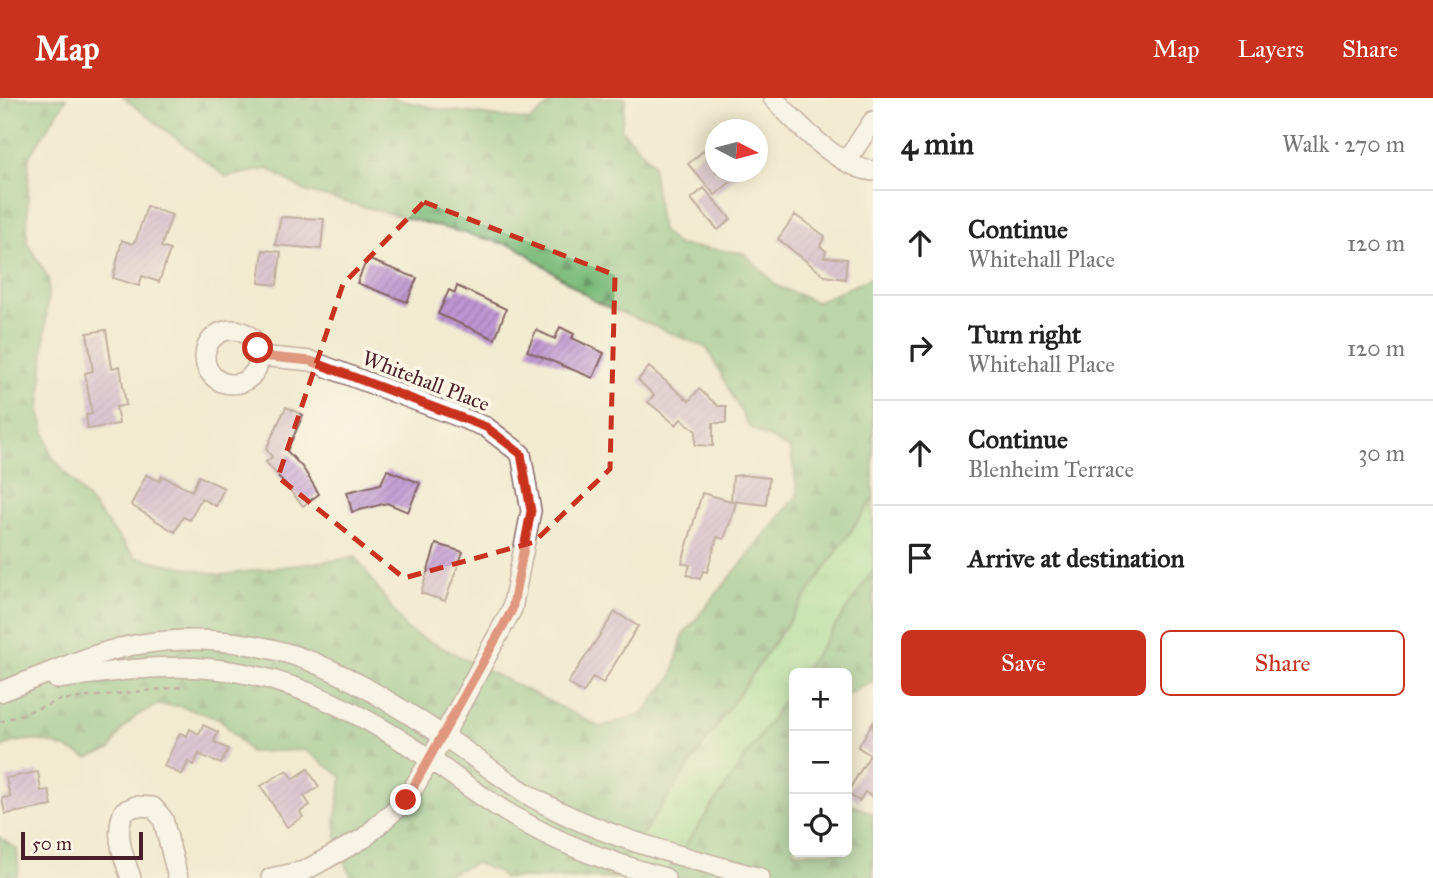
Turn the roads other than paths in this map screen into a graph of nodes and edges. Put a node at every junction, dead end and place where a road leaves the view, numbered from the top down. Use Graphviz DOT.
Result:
graph roads {
  1 [pos="772,98"];
  2 [pos="873,121"];
  3 [pos="847,160"];
  4 [pos="873,171"];
  5 [pos="260,356"];
  6 [pos="21,684"];
  7 [pos="0,692"];
  8 [pos="444,737"];
  9 [pos="431,759"];
  10 [pos="131,878"];
  11 [pos="178,878"];
  12 [pos="271,878"];
  13 [pos="665,878"];
  14 [pos="760,878"];
  1 -- 3 [label="street"];
  2 -- 3 [label="street"];
  3 -- 4 [label="street"];
  5 -- 8 [label="street, Whitehall Place"];
  6 -- 7 [label="street"];
  6 -- 8 [label="street"];
  6 -- 9 [label="street"];
  8 -- 9 [label="street, Whitehall Place"];
  8 -- 14 [label="street"];
  9 -- 12 [label="street, Whitehall Place"];
  9 -- 13 [label="street"];
  10 -- 11 [label="street"];
}
